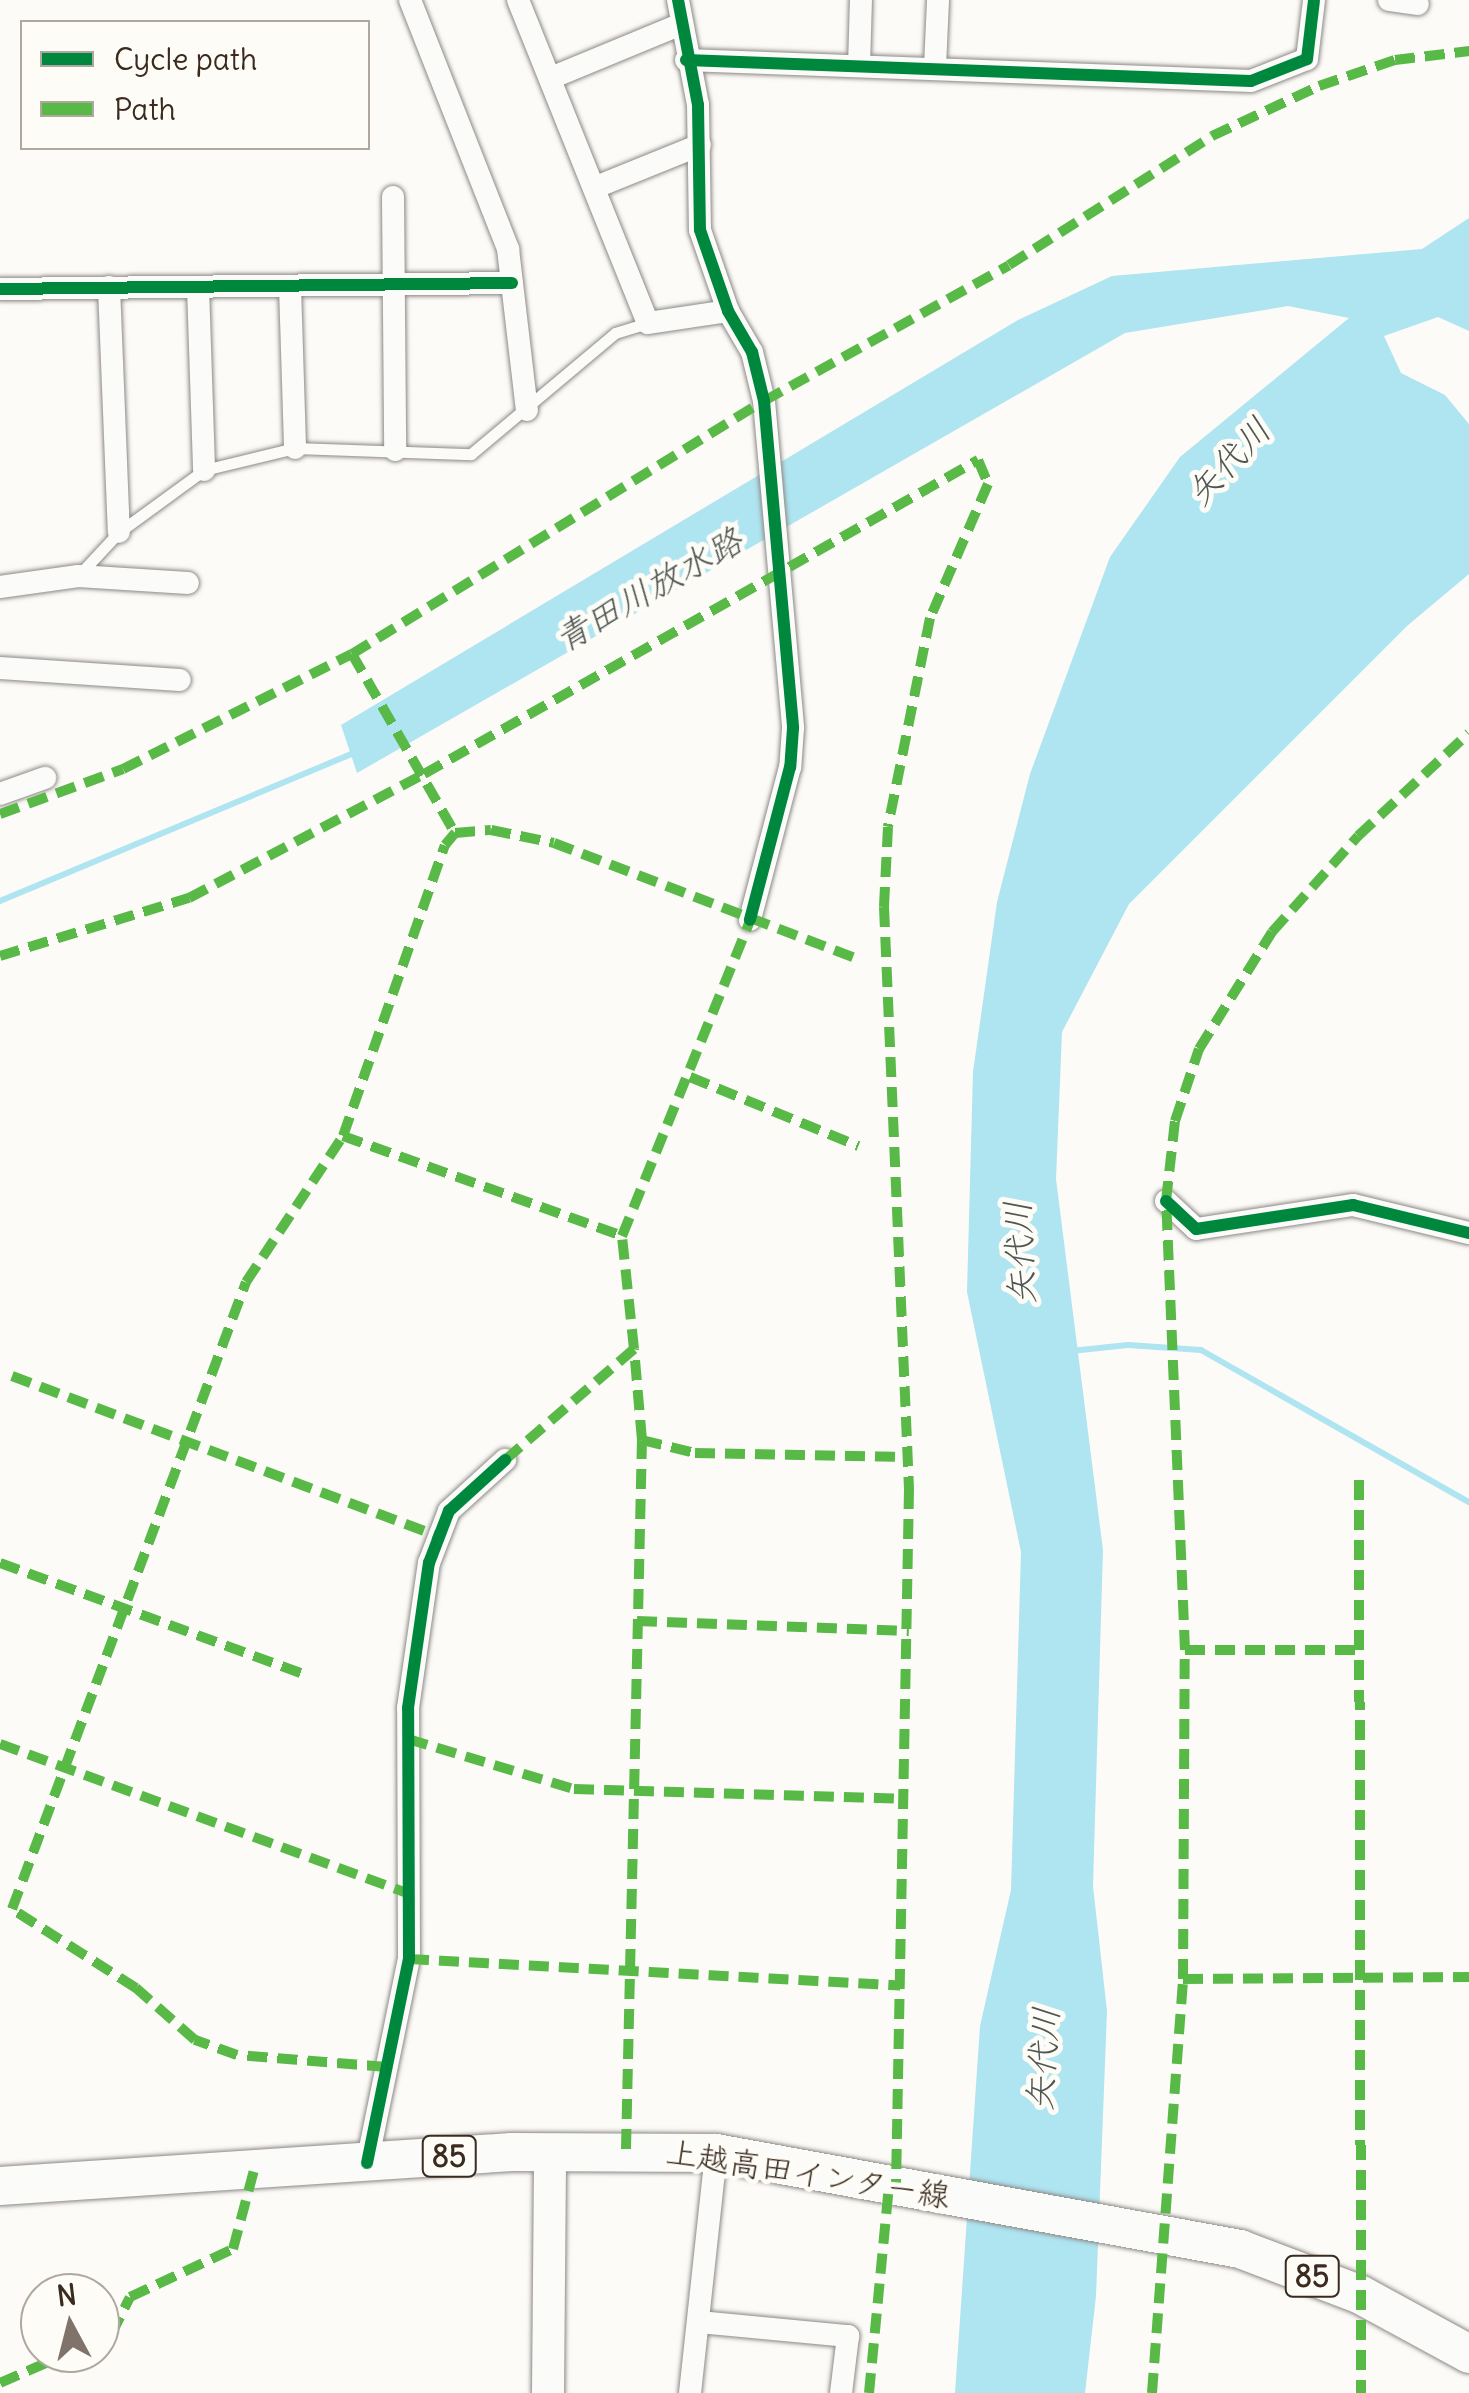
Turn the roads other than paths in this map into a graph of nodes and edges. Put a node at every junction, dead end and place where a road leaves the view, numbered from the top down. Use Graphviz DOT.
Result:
graph roads {
  1 [pos="410,0"];
  2 [pos="518,0"];
  3 [pos="678,0"];
  4 [pos="860,0"];
  5 [pos="938,0"];
  6 [pos="1314,0"];
  7 [pos="1389,0"];
  8 [pos="1418,4"];
  9 [pos="680,25"];
  10 [pos="686,60"];
  11 [pos="859,66"];
  12 [pos="935,67"];
  13 [pos="551,78"];
  14 [pos="700,145"];
  15 [pos="596,186"];
  16 [pos="393,198"];
  17 [pos="512,282"];
  18 [pos="394,283"];
  19 [pos="198,286"];
  20 [pos="290,287"];
  21 [pos="110,288"];
  22 [pos="0,289"];
  23 [pos="728,311"];
  24 [pos="648,323"];
  25 [pos="527,410"];
  26 [pos="295,448"];
  27 [pos="396,450"];
  28 [pos="204,470"];
  29 [pos="119,532"];
  30 [pos="78,576"];
  31 [pos="188,583"];
  32 [pos="0,587"];
  33 [pos="0,668"];
  34 [pos="180,680"];
  35 [pos="45,778"];
  36 [pos="0,794"];
  37 [pos="750,920"];
  38 [pos="1166,1201"];
  39 [pos="1469,1233"];
  40 [pos="505,1460"];
  41 [pos="550,2152"];
  42 [pos="716,2153"];
  43 [pos="367,2163"];
  44 [pos="0,2186"];
  45 [pos="698,2322"];
  46 [pos="1469,2354"];
  47 [pos="548,2393"];
  48 [pos="690,2393"];
  49 [pos="841,2393"];
  1 -- 17 [label="street"];
  2 -- 13 [label="street"];
  3 -- 9 [label="street"];
  4 -- 11 [label="street"];
  5 -- 12 [label="street"];
  6 -- 12 [label="street"];
  7 -- 8 [label="street"];
  9 -- 10 [label="street"];
  9 -- 13 [label="street"];
  10 -- 11 [label="street"];
  10 -- 14 [label="street"];
  11 -- 12 [label="street"];
  13 -- 15 [label="street"];
  14 -- 15 [label="street"];
  14 -- 23 [label="street"];
  15 -- 24 [label="street"];
  16 -- 18 [label="street"];
  17 -- 18 [label="street"];
  17 -- 25 [label="street"];
  18 -- 20 [label="street"];
  18 -- 27 [label="street"];
  19 -- 20 [label="street"];
  19 -- 21 [label="street"];
  19 -- 28 [label="street"];
  20 -- 26 [label="street"];
  21 -- 22 [label="street"];
  21 -- 29 [label="street"];
  23 -- 24 [label="street"];
  23 -- 37 [label="street"];
  24 -- 25 [label="lane"];
  25 -- 27 [label="lane"];
  26 -- 27 [label="lane"];
  26 -- 28 [label="lane"];
  28 -- 29 [label="lane"];
  29 -- 30 [label="lane"];
  30 -- 31 [label="street"];
  30 -- 32 [label="street"];
  33 -- 34 [label="street"];
  35 -- 36 [label="street"];
  38 -- 39 [label="street"];
  40 -- 43 [label="street"];
  41 -- 42 [label="main road, 上越高田インター線 / 85"];
  41 -- 43 [label="main road, 上越高田インター線 / 85"];
  41 -- 47 [label="street"];
  42 -- 45 [label="street"];
  42 -- 46 [label="main road, 上越高田インター線 / 85"];
  43 -- 44 [label="main road, 上越高田インター線 / 85"];
  45 -- 48 [label="street"];
  45 -- 49 [label="street"];
}
